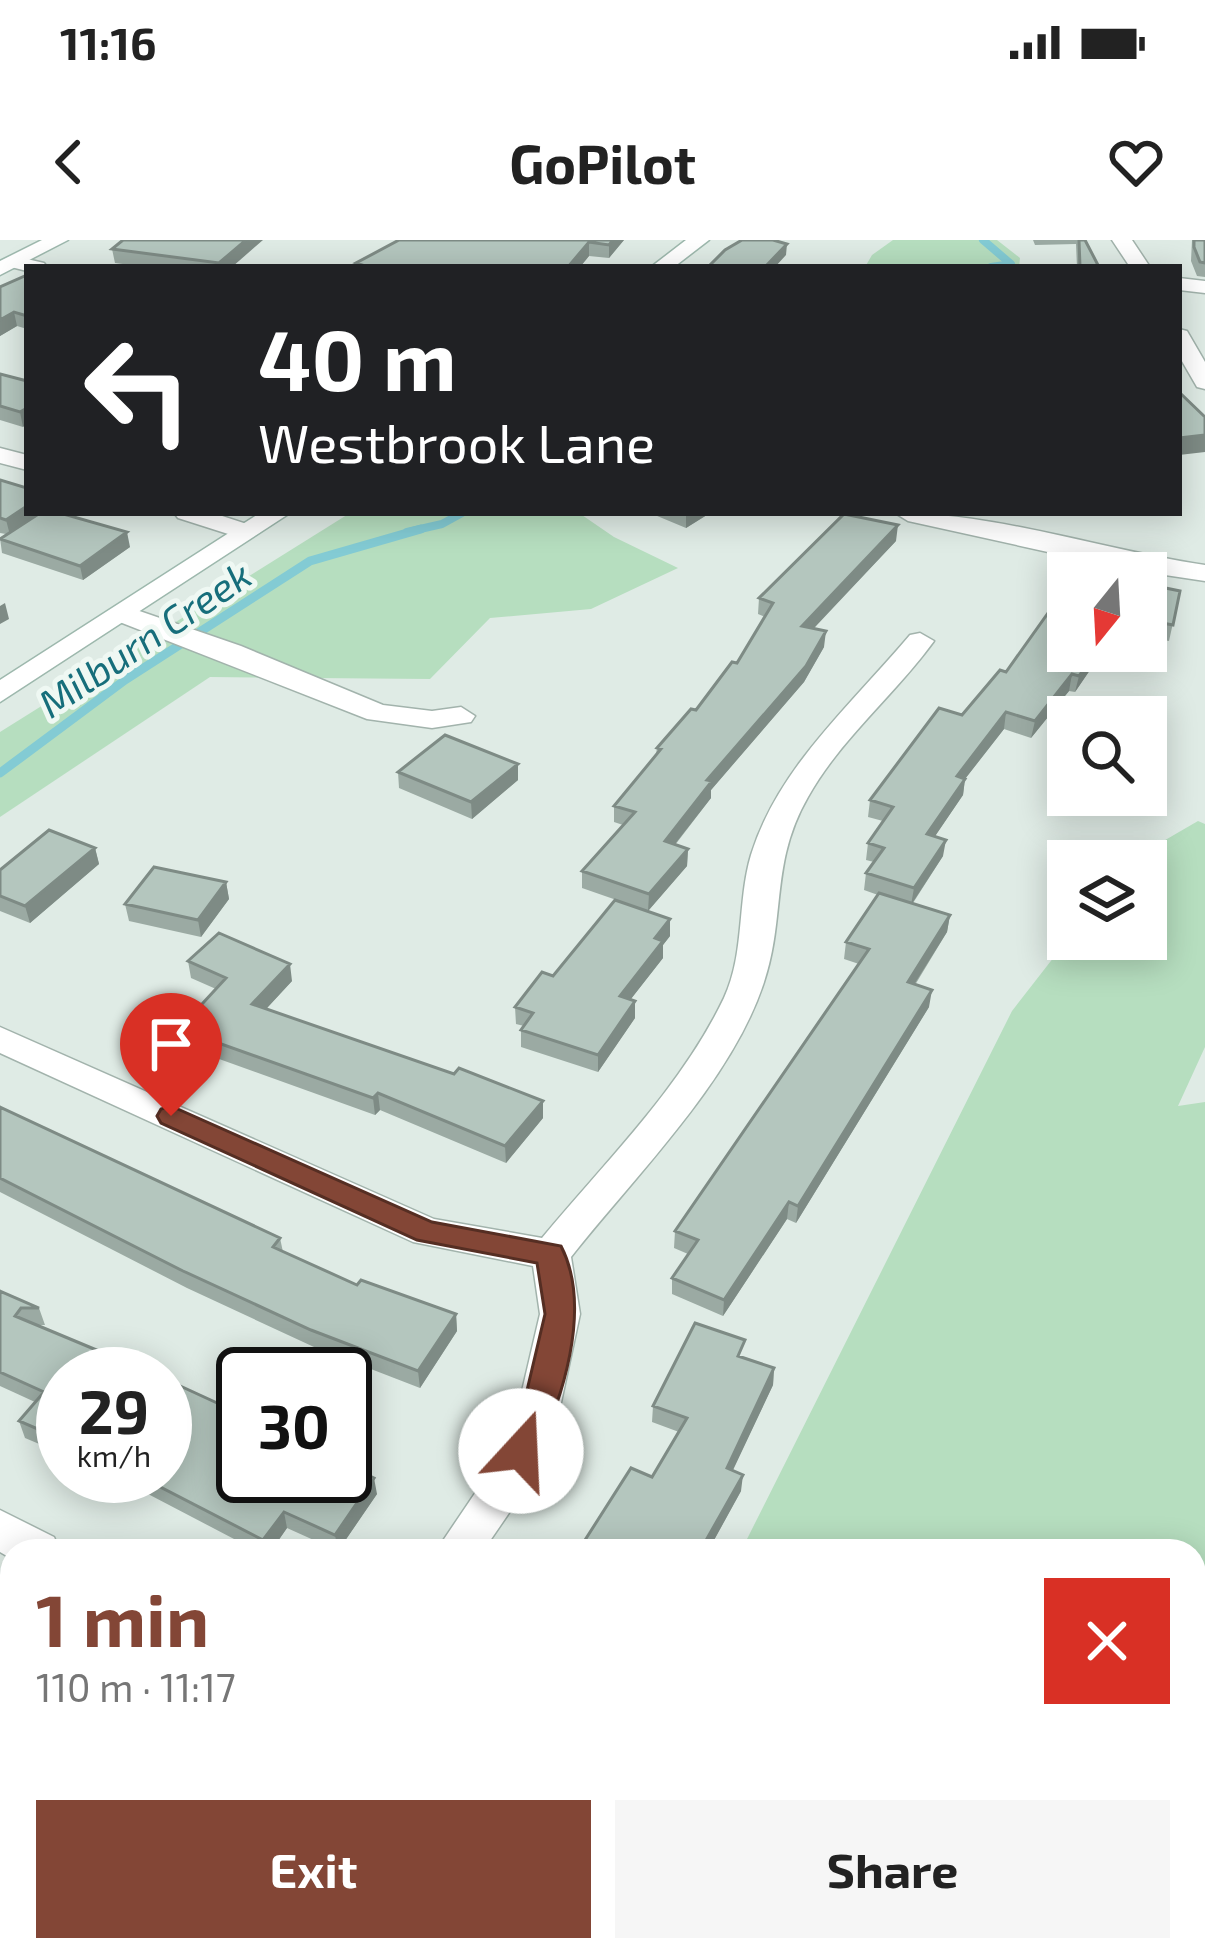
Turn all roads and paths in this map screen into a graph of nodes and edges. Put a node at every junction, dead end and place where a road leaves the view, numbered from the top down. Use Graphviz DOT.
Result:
graph roads {
  1 [pos="58,240"];
  2 [pos="700,240"];
  3 [pos="665,264"];
  4 [pos="7,266"];
  5 [pos="1182,341"];
  6 [pos="1205,382"];
  7 [pos="196,516"];
  8 [pos="272,516"];
  9 [pos="922,516"];
  10 [pos="247,532"];
  11 [pos="1205,573"];
  12 [pos="122,613"];
  13 [pos="920,640"];
  14 [pos="0,693"];
  15 [pos="461,716"];
  16 [pos="0,1039"];
  17 [pos="551,1254"];
  18 [pos="466,1539"];
  1 -- 4 [label="street"];
  2 -- 3 [label="street"];
  5 -- 6 [label="street"];
  7 -- 10 [label="street"];
  8 -- 10 [label="street"];
  9 -- 11 [label="street"];
  10 -- 12 [label="street"];
  12 -- 14 [label="street"];
  12 -- 15 [label="street"];
  13 -- 17 [label="street"];
  16 -- 17 [label="street"];
  17 -- 18 [label="street"];
}
